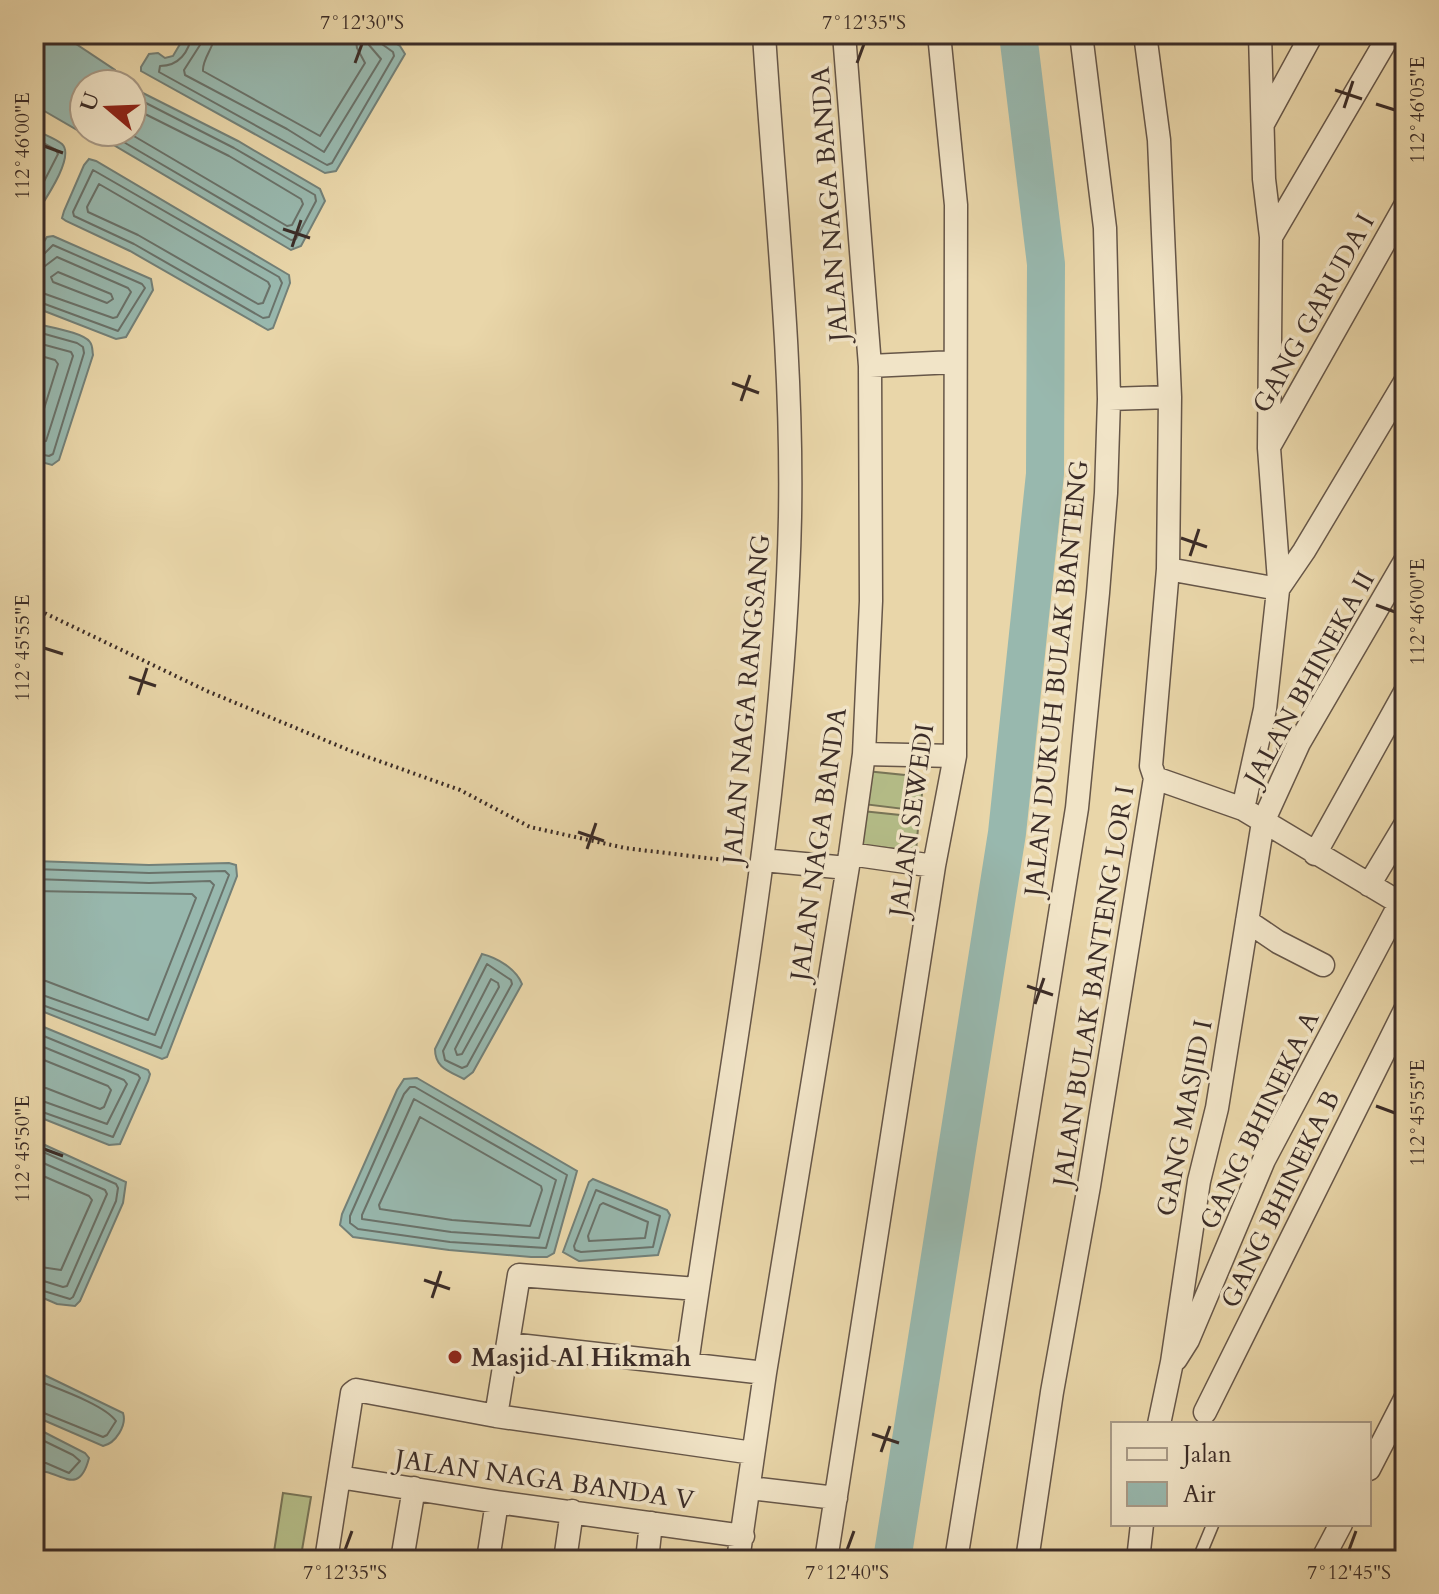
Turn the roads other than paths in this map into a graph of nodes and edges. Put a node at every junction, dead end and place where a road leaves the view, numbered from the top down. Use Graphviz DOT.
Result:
graph roads {
  1 [pos="764,34"];
  2 [pos="844,34"];
  3 [pos="939,34"];
  4 [pos="1081,34"];
  5 [pos="1145,34"];
  6 [pos="1260,34"];
  7 [pos="1312,34"];
  8 [pos="1390,34"];
  9 [pos="1263,123"];
  10 [pos="1405,206"];
  11 [pos="1271,237"];
  12 [pos="955,362"];
  13 [pos="870,366"];
  14 [pos="1405,382"];
  15 [pos="1170,397"];
  16 [pos="1109,399"];
  17 [pos="1269,448"];
  18 [pos="1405,561"];
  19 [pos="1168,569"];
  20 [pos="1278,589"];
  21 [pos="1405,692"];
  22 [pos="864,754"];
  23 [pos="955,756"];
  24 [pos="1155,778"];
  25 [pos="1243,809"];
  26 [pos="1263,822"];
  27 [pos="1405,825"];
  28 [pos="1315,854"];
  29 [pos="762,860"];
  30 [pos="849,861"];
  31 [pos="934,866"];
  32 [pos="1369,885"];
  33 [pos="1403,901"];
  34 [pos="1247,921"];
  35 [pos="1323,965"];
  36 [pos="1405,1010"];
  37 [pos="697,1289"];
  38 [pos="509,1344"];
  39 [pos="1172,1362"];
  40 [pos="687,1364"];
  41 [pos="765,1373"];
  42 [pos="1405,1399"];
  43 [pos="1205,1412"];
  44 [pos="496,1416"];
  45 [pos="1159,1422"];
  46 [pos="753,1453"];
  47 [pos="1371,1465"];
  48 [pos="339,1477"];
  49 [pos="414,1488"];
  50 [pos="750,1488"];
  51 [pos="836,1498"];
  52 [pos="497,1502"];
  53 [pos="572,1511"];
  54 [pos="651,1523"];
  55 [pos="1142,1526"];
  56 [pos="1212,1526"];
  57 [pos="1340,1526"];
  58 [pos="743,1536"];
  59 [pos="326,1560"];
  60 [pos="402,1560"];
  61 [pos="488,1560"];
  62 [pos="565,1560"];
  63 [pos="647,1560"];
  64 [pos="738,1560"];
  65 [pos="826,1560"];
  66 [pos="956,1560"];
  67 [pos="1027,1560"];
  68 [pos="1138,1560"];
  69 [pos="1198,1560"];
  70 [pos="1322,1560"];
  1 -- 29 [label="street, JALAN NAGA RANGSANG"];
  2 -- 13 [label="street, JALAN NAGA BANDA"];
  3 -- 12 [label="street, JALAN SEWEDI"];
  4 -- 16 [label="street, JALAN DUKUH BULAK BANTENG"];
  5 -- 15 [label="street, JALAN BULAK BANTENG LOR I"];
  6 -- 9 [label="street"];
  7 -- 9 [label="street"];
  8 -- 11 [label="street"];
  9 -- 11 [label="street"];
  10 -- 17 [label="street, GANG GARUDA I"];
  11 -- 17 [label="street"];
  12 -- 13 [label="street"];
  12 -- 23 [label="street, JALAN SEWEDI"];
  13 -- 22 [label="street, JALAN NAGA BANDA"];
  14 -- 20 [label="street"];
  15 -- 16 [label="street"];
  15 -- 19 [label="street, JALAN BULAK BANTENG LOR I"];
  16 -- 66 [label="street, JALAN DUKUH BULAK BANTENG"];
  17 -- 20 [label="street"];
  18 -- 26 [label="street, JALAN BHINEKA II"];
  19 -- 20 [label="street"];
  19 -- 24 [label="street, JALAN BULAK BANTENG LOR I"];
  20 -- 25 [label="street"];
  21 -- 28 [label="street"];
  22 -- 23 [label="street"];
  22 -- 30 [label="street, JALAN NAGA BANDA"];
  23 -- 31 [label="street, JALAN SEWEDI"];
  24 -- 25 [label="street"];
  24 -- 67 [label="street, JALAN BULAK BANTENG LOR I"];
  25 -- 26 [label="street"];
  26 -- 28 [label="street"];
  26 -- 34 [label="street, GANG MASJID I"];
  27 -- 32 [label="street"];
  28 -- 32 [label="street"];
  29 -- 30 [label="street"];
  29 -- 37 [label="street, JALAN NAGA RANGSANG"];
  30 -- 31 [label="street"];
  30 -- 41 [label="street, JALAN NAGA BANDA"];
  31 -- 51 [label="street, JALAN SEWEDI"];
  32 -- 33 [label="street"];
  33 -- 39 [label="street, GANG BHINEKA A"];
  34 -- 35 [label="street"];
  34 -- 39 [label="street, GANG MASJID I"];
  36 -- 43 [label="street, GANG BHINEKA B"];
  37 -- 38 [label="street"];
  37 -- 40 [label="street, JALAN NAGA RANGSANG"];
  38 -- 40 [label="street"];
  38 -- 44 [label="street"];
  39 -- 45 [label="street, GANG MASJID I"];
  40 -- 41 [label="street"];
  41 -- 46 [label="street, JALAN NAGA BANDA"];
  42 -- 47 [label="street"];
  44 -- 46 [label="street"];
  44 -- 48 [label="street"];
  46 -- 50 [label="street, JALAN NAGA BANDA"];
  48 -- 49 [label="street, JALAN NAGA BANDA V"];
  48 -- 59 [label="street"];
  49 -- 52 [label="street, JALAN NAGA BANDA V"];
  49 -- 60 [label="street"];
  50 -- 51 [label="street"];
  50 -- 58 [label="street, JALAN NAGA BANDA"];
  51 -- 65 [label="street, JALAN SEWEDI"];
  52 -- 53 [label="street, JALAN NAGA BANDA V"];
  52 -- 61 [label="street"];
  53 -- 54 [label="street, JALAN NAGA BANDA V"];
  53 -- 62 [label="street"];
  54 -- 58 [label="street, JALAN NAGA BANDA V"];
  54 -- 63 [label="street"];
  55 -- 68 [label="street"];
  56 -- 69 [label="lane"];
  57 -- 70 [label="street"];
  58 -- 64 [label="street, JALAN NAGA BANDA"];
}
